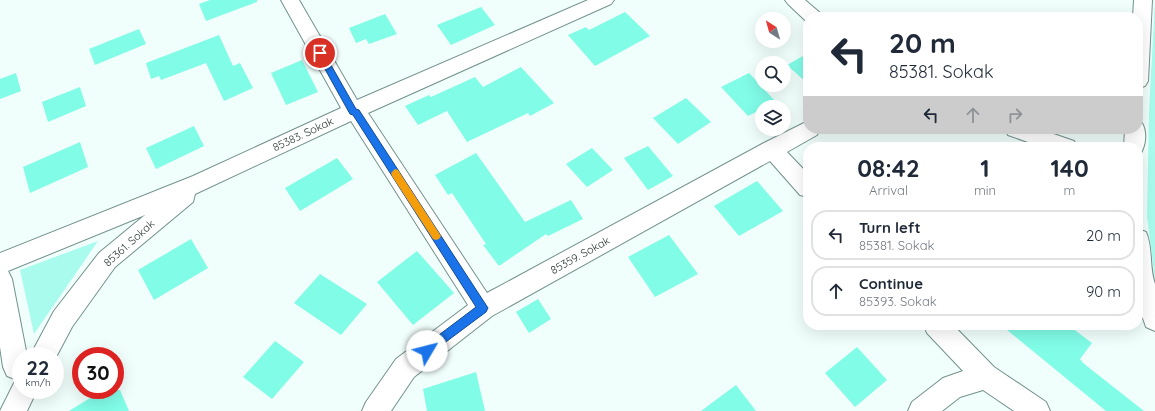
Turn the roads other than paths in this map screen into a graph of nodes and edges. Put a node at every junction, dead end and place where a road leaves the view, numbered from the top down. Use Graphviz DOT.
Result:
graph roads {
  1 [pos="290,0"];
  2 [pos="605,0"];
  3 [pos="794,0"];
  4 [pos="1143,0"];
  5 [pos="807,12"];
  6 [pos="1142,12"];
  7 [pos="353,111"];
  8 [pos="803,133"];
  9 [pos="1029,134"];
  10 [pos="1053,142"];
  11 [pos="771,149"];
  12 [pos="201,182"];
  13 [pos="803,183"];
  14 [pos="0,264"];
  15 [pos="0,279"];
  16 [pos="1143,283"];
  17 [pos="483,308"];
  18 [pos="1155,318"];
  19 [pos="941,330"];
  20 [pos="12,347"];
  21 [pos="48,347"];
  22 [pos="984,376"];
  23 [pos="19,399"];
  24 [pos="13,411"];
  25 [pos="375,411"];
  26 [pos="921,411"];
  27 [pos="1037,411"];
  1 -- 7 [label="street"];
  2 -- 7 [label="street, 85383. Sokak"];
  3 -- 5 [label="street"];
  4 -- 6 [label="street"];
  7 -- 12 [label="street, 85383. Sokak"];
  7 -- 17 [label="street"];
  8 -- 11 [label="street, 85359. Sokak"];
  9 -- 10 [label="street"];
  11 -- 13 [label="street"];
  11 -- 17 [label="street, 85359. Sokak"];
  12 -- 14 [label="street, 85383. Sokak"];
  12 -- 21 [label="street, 85361. Sokak"];
  15 -- 20 [label="street"];
  16 -- 18 [label="street"];
  17 -- 25 [label="street, 85359. Sokak"];
  19 -- 22 [label="street"];
  22 -- 26 [label="street"];
  22 -- 27 [label="street"];
  23 -- 24 [label="street"];
}
